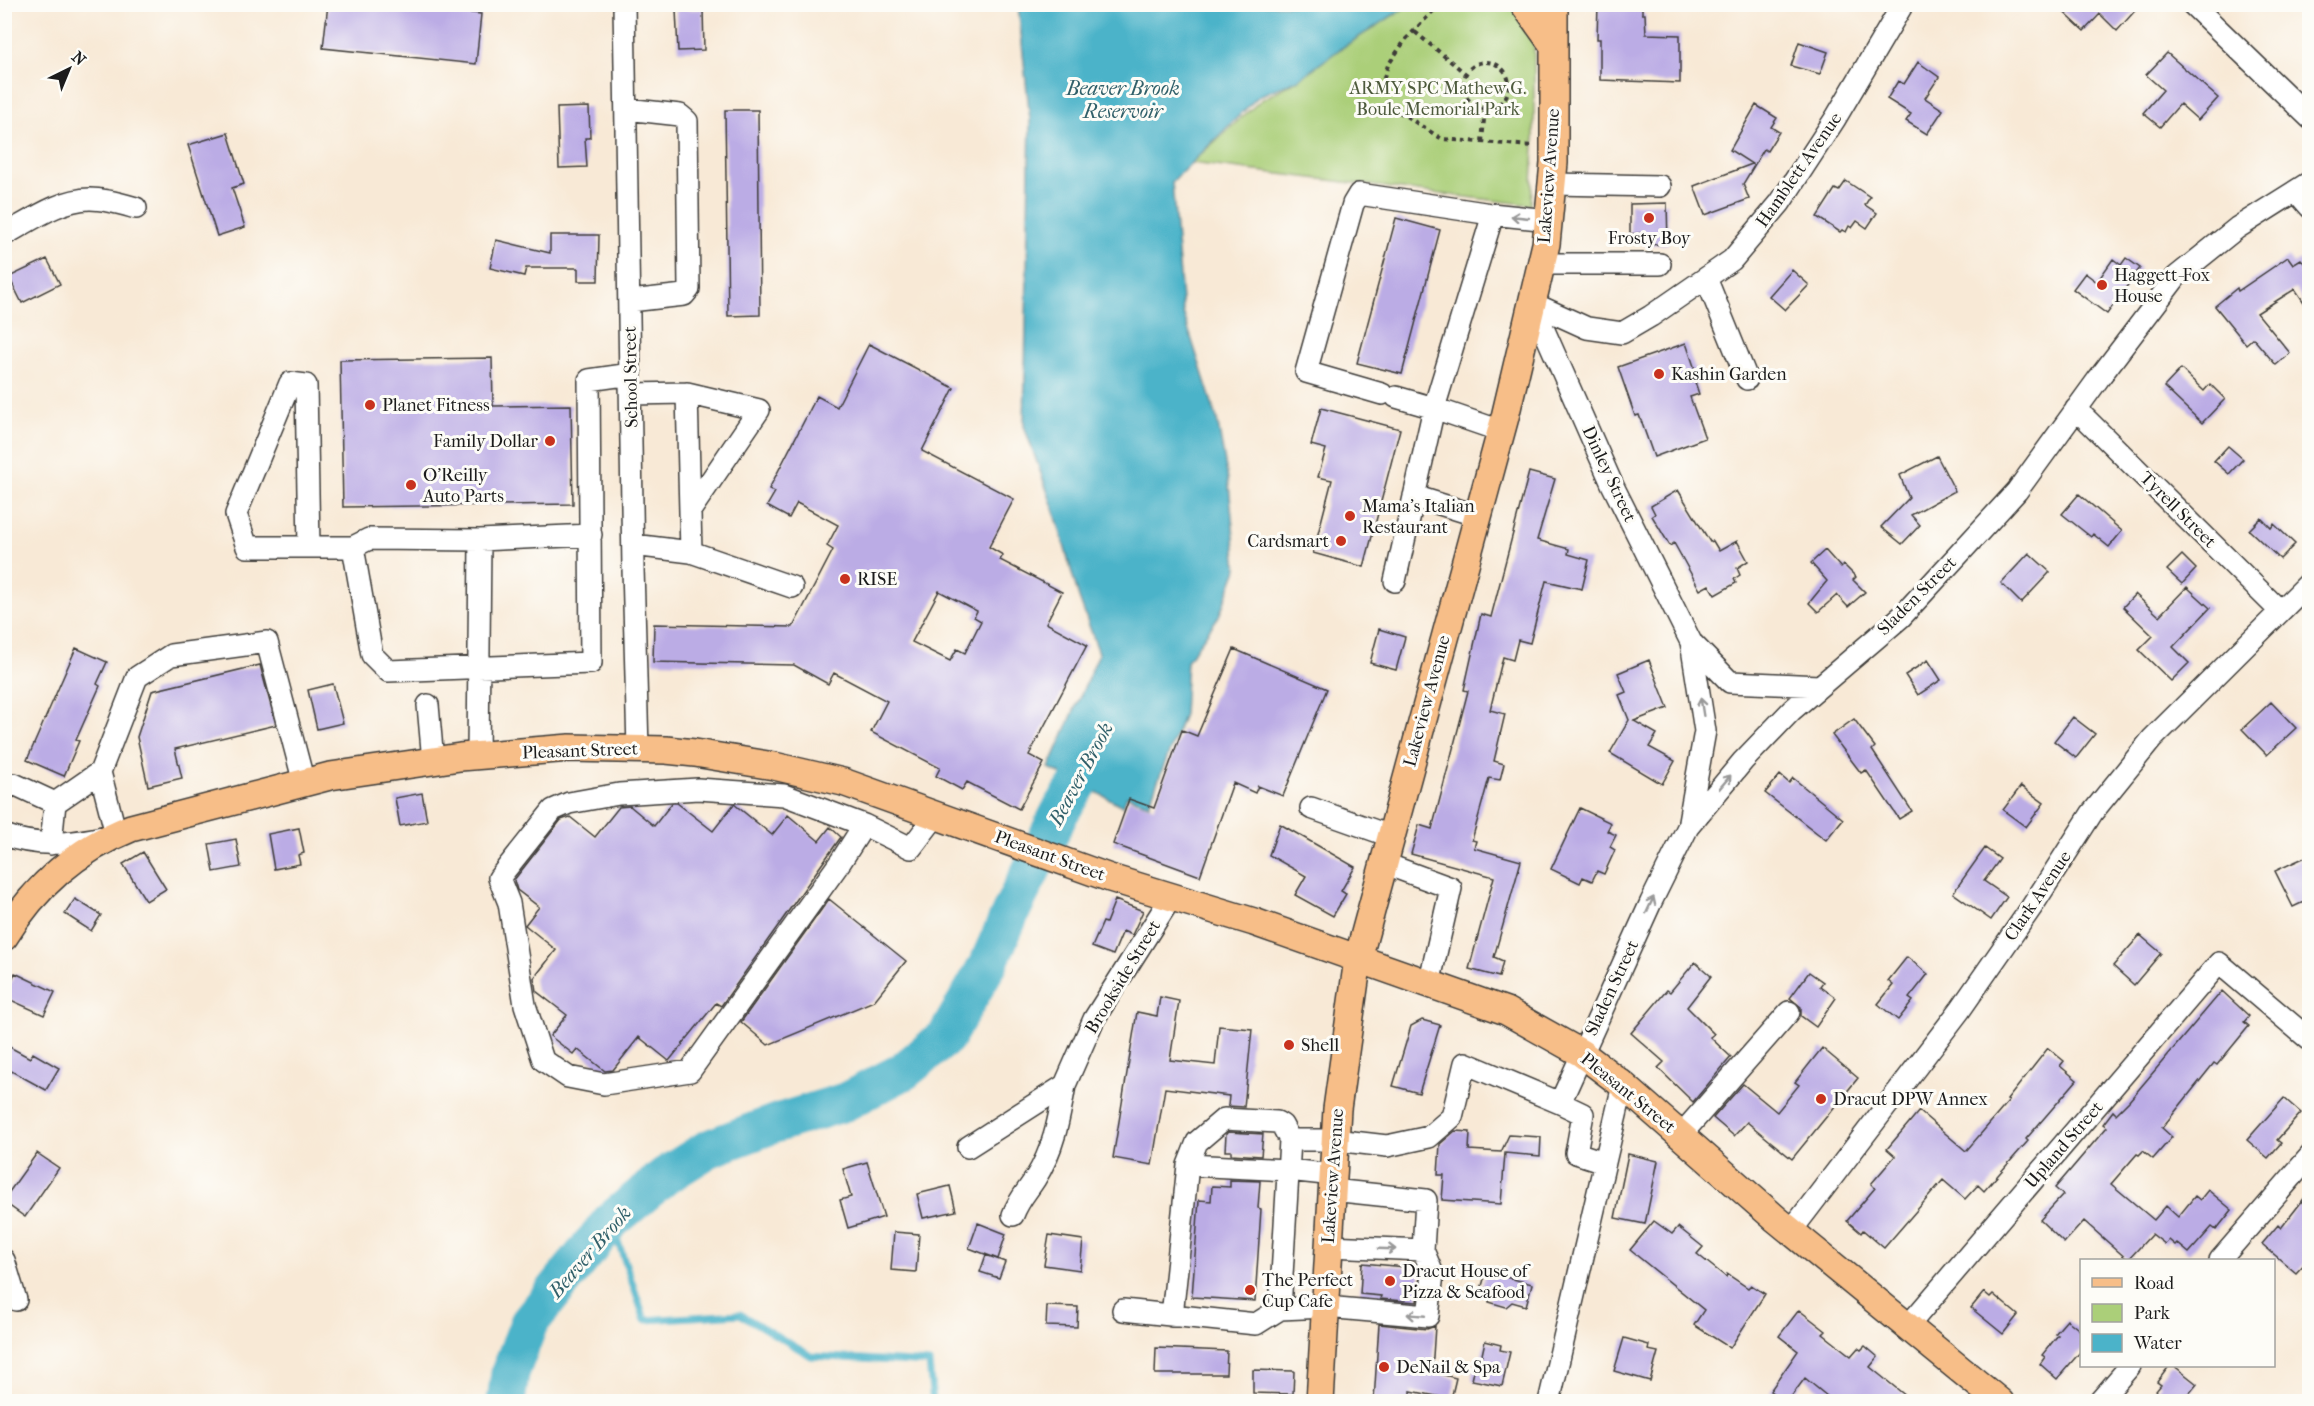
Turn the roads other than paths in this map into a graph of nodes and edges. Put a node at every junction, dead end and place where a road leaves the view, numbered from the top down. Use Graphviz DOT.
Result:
graph roads {
  1 [pos="624,4"];
  2 [pos="1524,4"];
  3 [pos="1554,4"];
  4 [pos="1904,4"];
  5 [pos="2195,6"];
  6 [pos="1554,46"];
  7 [pos="626,109"];
  8 [pos="2310,118"];
  9 [pos="1552,184"];
  10 [pos="1660,186"];
  11 [pos="2305,193"];
  12 [pos="136,208"];
  13 [pos="1491,214"];
  14 [pos="1549,220"];
  15 [pos="4,235"];
  16 [pos="1541,264"];
  17 [pos="1660,264"];
  18 [pos="1706,278"];
  19 [pos="630,301"];
  20 [pos="1532,303"];
  21 [pos="1747,379"];
  22 [pos="631,384"];
  23 [pos="687,393"];
  24 [pos="1434,408"];
  25 [pos="2076,409"];
  26 [pos="1501,431"];
  27 [pos="1414,496"];
  28 [pos="690,511"];
  29 [pos="1478,516"];
  30 [pos="591,535"];
  31 [pos="480,540"];
  32 [pos="633,545"];
  33 [pos="309,547"];
  34 [pos="352,547"];
  35 [pos="691,552"];
  36 [pos="1395,581"];
  37 [pos="2310,582"];
  38 [pos="792,588"];
  39 [pos="2280,611"];
  40 [pos="1691,642"];
  41 [pos="479,668"];
  42 [pos="1819,686"];
  43 [pos="428,705"];
  44 [pos="638,749"];
  45 [pos="478,756"];
  46 [pos="433,761"];
  47 [pos="100,771"];
  48 [pos="304,783"];
  49 [pos="4,791"];
  50 [pos="55,803"];
  51 [pos="1311,808"];
  52 [pos="937,814"];
  53 [pos="864,825"];
  54 [pos="1688,827"];
  55 [pos="116,834"];
  56 [pos="4,835"];
  57 [pos="1390,836"];
  58 [pos="51,844"];
  59 [pos="1383,863"];
  60 [pos="1172,896"];
  61 [pos="4,937"];
  62 [pos="1358,959"];
  63 [pos="1429,984"];
  64 [pos="1789,1012"];
  65 [pos="2310,1040"];
  66 [pos="1581,1053"];
  67 [pos="1065,1085"];
  68 [pos="1623,1085"];
  69 [pos="1560,1104"];
  70 [pos="1680,1136"];
  71 [pos="1290,1140"];
  72 [pos="1335,1140"];
  73 [pos="968,1147"];
  74 [pos="2310,1156"];
  75 [pos="1604,1162"];
  76 [pos="1188,1165"];
  77 [pos="1288,1170"];
  78 [pos="1333,1183"];
  79 [pos="1013,1215"];
  80 [pos="1791,1231"];
  81 [pos="1329,1246"];
  82 [pos="1423,1250"];
  83 [pos="2221,1259"];
  84 [pos="4,1260"];
  85 [pos="16,1300"];
  86 [pos="1326,1307"];
  87 [pos="1280,1309"];
  88 [pos="1123,1310"];
  89 [pos="1172,1316"];
  90 [pos="1908,1326"];
  91 [pos="2128,1367"];
  92 [pos="1320,1401"];
  93 [pos="1549,1401"];
  94 [pos="2000,1401"];
  95 [pos="2099,1401"];
  1 -- 7 [label="street, School Street"];
  2 -- 6 [label="main road"];
  3 -- 6 [label="main road, Lakeview Avenue"];
  4 -- 18 [label="street, Hamblett Avenue"];
  5 -- 8 [label="street"];
  6 -- 9 [label="main road, Lakeview Avenue"];
  7 -- 19 [label="street, School Street"];
  7 -- 19 [label="street"];
  9 -- 10 [label="street"];
  9 -- 14 [label="main road, Lakeview Avenue"];
  11 -- 25 [label="street, Sladen Street"];
  12 -- 15 [label="street"];
  14 -- 13 [label="street, one-way"];
  13 -- 24 [label="street"];
  13 -- 24 [label="street"];
  14 -- 16 [label="main road, Lakeview Avenue"];
  16 -- 17 [label="street"];
  16 -- 20 [label="main road, Lakeview Avenue"];
  18 -- 20 [label="street, Hamblett Avenue"];
  18 -- 21 [label="street"];
  19 -- 22 [label="street, School Street"];
  20 -- 26 [label="main road, Lakeview Avenue"];
  20 -- 40 [label="street, Dinley Street"];
  22 -- 23 [label="street"];
  22 -- 30 [label="street"];
  22 -- 32 [label="street, School Street"];
  23 -- 28 [label="street"];
  23 -- 28 [label="street"];
  24 -- 26 [label="street"];
  24 -- 27 [label="street"];
  25 -- 39 [label="street, Tyrell Street"];
  25 -- 42 [label="street, Sladen Street"];
  26 -- 29 [label="main road, Lakeview Avenue"];
  27 -- 29 [label="street"];
  27 -- 36 [label="street"];
  28 -- 35 [label="street"];
  29 -- 57 [label="main road, Lakeview Avenue"];
  30 -- 31 [label="street"];
  30 -- 41 [label="street"];
  31 -- 34 [label="street"];
  31 -- 41 [label="street"];
  32 -- 35 [label="street"];
  32 -- 44 [label="street, School Street"];
  33 -- 33 [label="street"];
  33 -- 34 [label="street"];
  34 -- 41 [label="street"];
  35 -- 38 [label="street"];
  37 -- 39 [label="street, Clark Avenue"];
  39 -- 80 [label="street, Clark Avenue"];
  40 -- 42 [label="street, Dinley Street"];
  54 -- 40 [label="street, Dinley Street, one-way"];
  41 -- 45 [label="street"];
  54 -- 42 [label="street, Sladen Street, one-way"];
  43 -- 46 [label="street"];
  44 -- 45 [label="main road, Pleasant Street"];
  44 -- 52 [label="main road, Pleasant Street"];
  45 -- 46 [label="main road, Pleasant Street"];
  46 -- 48 [label="main road, Pleasant Street"];
  47 -- 48 [label="street"];
  47 -- 50 [label="street"];
  47 -- 55 [label="street"];
  48 -- 55 [label="main road, Pleasant Street"];
  49 -- 50 [label="street"];
  50 -- 58 [label="street"];
  51 -- 57 [label="street"];
  52 -- 53 [label="street"];
  52 -- 60 [label="main road, Pleasant Street"];
  53 -- 53 [label="street"];
  66 -- 54 [label="street, Sladen Street, one-way"];
  55 -- 58 [label="street"];
  55 -- 61 [label="main road, Pleasant Street"];
  56 -- 58 [label="street"];
  57 -- 59 [label="main road, Lakeview Avenue"];
  59 -- 62 [label="main road, Lakeview Avenue"];
  59 -- 63 [label="street"];
  60 -- 62 [label="main road, Pleasant Street"];
  60 -- 67 [label="street, Brookside Street"];
  62 -- 63 [label="main road, Pleasant Street"];
  62 -- 72 [label="main road, Lakeview Avenue"];
  63 -- 66 [label="main road, Pleasant Street"];
  64 -- 70 [label="street"];
  65 -- 90 [label="street, Upland Street"];
  66 -- 68 [label="main road, Pleasant Street"];
  66 -- 69 [label="street, Sladen Street"];
  67 -- 73 [label="street"];
  67 -- 79 [label="street, Brookside Street"];
  68 -- 70 [label="main road, Pleasant Street"];
  68 -- 75 [label="street"];
  69 -- 72 [label="street"];
  69 -- 75 [label="street"];
  70 -- 80 [label="main road, Pleasant Street"];
  71 -- 72 [label="street"];
  71 -- 76 [label="street"];
  71 -- 77 [label="street"];
  72 -- 78 [label="main road, Lakeview Avenue"];
  74 -- 83 [label="street"];
  75 -- 93 [label="street"];
  76 -- 77 [label="street"];
  76 -- 89 [label="street"];
  77 -- 78 [label="street"];
  77 -- 87 [label="street"];
  78 -- 81 [label="main road, Lakeview Avenue"];
  78 -- 82 [label="street"];
  80 -- 90 [label="main road, Pleasant Street"];
  81 -- 82 [label="street, one-way"];
  81 -- 86 [label="main road, Lakeview Avenue"];
  82 -- 86 [label="street, one-way"];
  84 -- 85 [label="street"];
  86 -- 87 [label="street"];
  86 -- 92 [label="main road, Lakeview Avenue"];
  87 -- 89 [label="street"];
  88 -- 89 [label="street"];
  90 -- 94 [label="main road, Pleasant Street"];
  91 -- 95 [label="street"];
}
